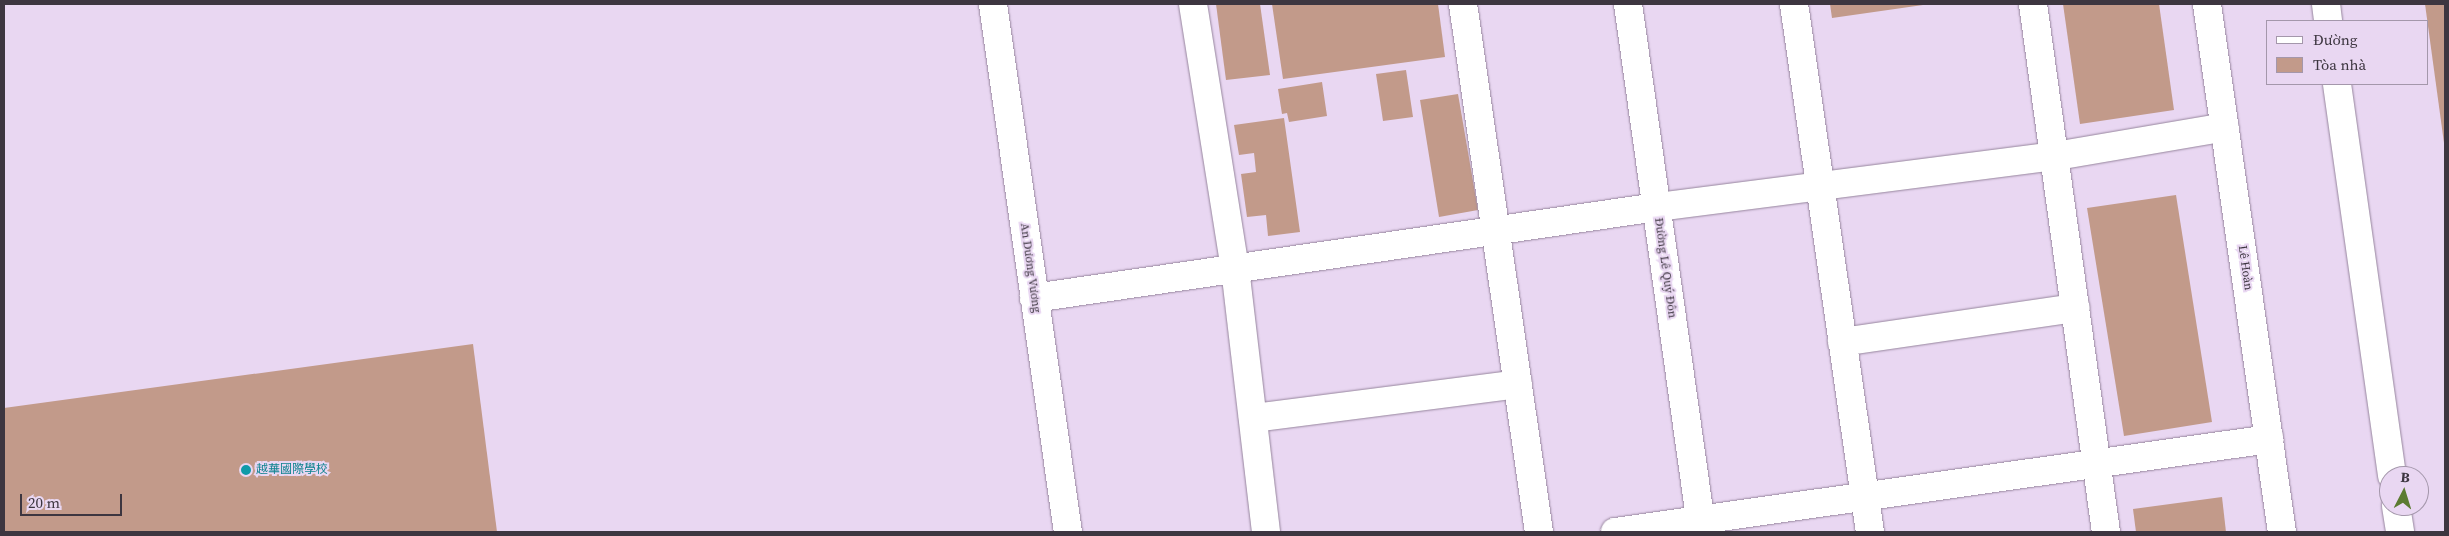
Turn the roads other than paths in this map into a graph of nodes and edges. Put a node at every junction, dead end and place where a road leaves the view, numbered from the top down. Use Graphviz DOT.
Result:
graph roads {
  1 [pos="992,4"];
  2 [pos="1193,4"];
  3 [pos="1463,4"];
  4 [pos="1628,4"];
  5 [pos="1794,4"];
  6 [pos="2033,4"];
  7 [pos="2207,4"];
  8 [pos="2326,4"];
  9 [pos="2328,20"];
  10 [pos="2337,85"];
  11 [pos="2225,127"];
  12 [pos="2056,156"];
  13 [pos="1819,187"];
  14 [pos="1656,207"];
  15 [pos="1497,230"];
  16 [pos="1235,268"];
  17 [pos="1034,298"];
  18 [pos="2076,308"];
  19 [pos="1842,342"];
  20 [pos="1518,384"];
  21 [pos="1252,418"];
  22 [pos="2269,439"];
  23 [pos="2096,464"];
  24 [pos="2391,466"];
  25 [pos="1865,498"];
  26 [pos="2398,516"];
  27 [pos="1702,527"];
  28 [pos="1068,532"];
  29 [pos="1266,532"];
  30 [pos="1539,532"];
  31 [pos="1615,532"];
  32 [pos="1870,532"];
  33 [pos="2106,532"];
  34 [pos="2282,532"];
  35 [pos="2400,532"];
  1 -- 17 [label="street, An Dương Vương"];
  2 -- 16 [label="street"];
  3 -- 15 [label="street"];
  4 -- 14 [label="street, Đường Lê Quý Đôn"];
  5 -- 13 [label="street"];
  6 -- 12 [label="street"];
  7 -- 11 [label="street, Lê Hoàn"];
  8 -- 9 [label="street"];
  10 -- 24 [label="street"];
  11 -- 12 [label="street"];
  11 -- 22 [label="street, Lê Hoàn"];
  12 -- 13 [label="street"];
  12 -- 18 [label="street"];
  13 -- 14 [label="street"];
  13 -- 19 [label="street"];
  14 -- 15 [label="street"];
  14 -- 27 [label="street, Đường Lê Quý Đôn"];
  15 -- 16 [label="street"];
  15 -- 20 [label="street"];
  16 -- 17 [label="street"];
  16 -- 21 [label="street"];
  17 -- 28 [label="street, An Dương Vương"];
  18 -- 19 [label="street"];
  18 -- 23 [label="street"];
  19 -- 25 [label="street"];
  20 -- 21 [label="street"];
  20 -- 30 [label="street"];
  21 -- 29 [label="street"];
  22 -- 23 [label="street"];
  22 -- 34 [label="street, Lê Hoàn"];
  23 -- 25 [label="street"];
  23 -- 33 [label="street"];
  25 -- 27 [label="street"];
  25 -- 32 [label="street"];
  26 -- 35 [label="street"];
  27 -- 31 [label="street"];
}
